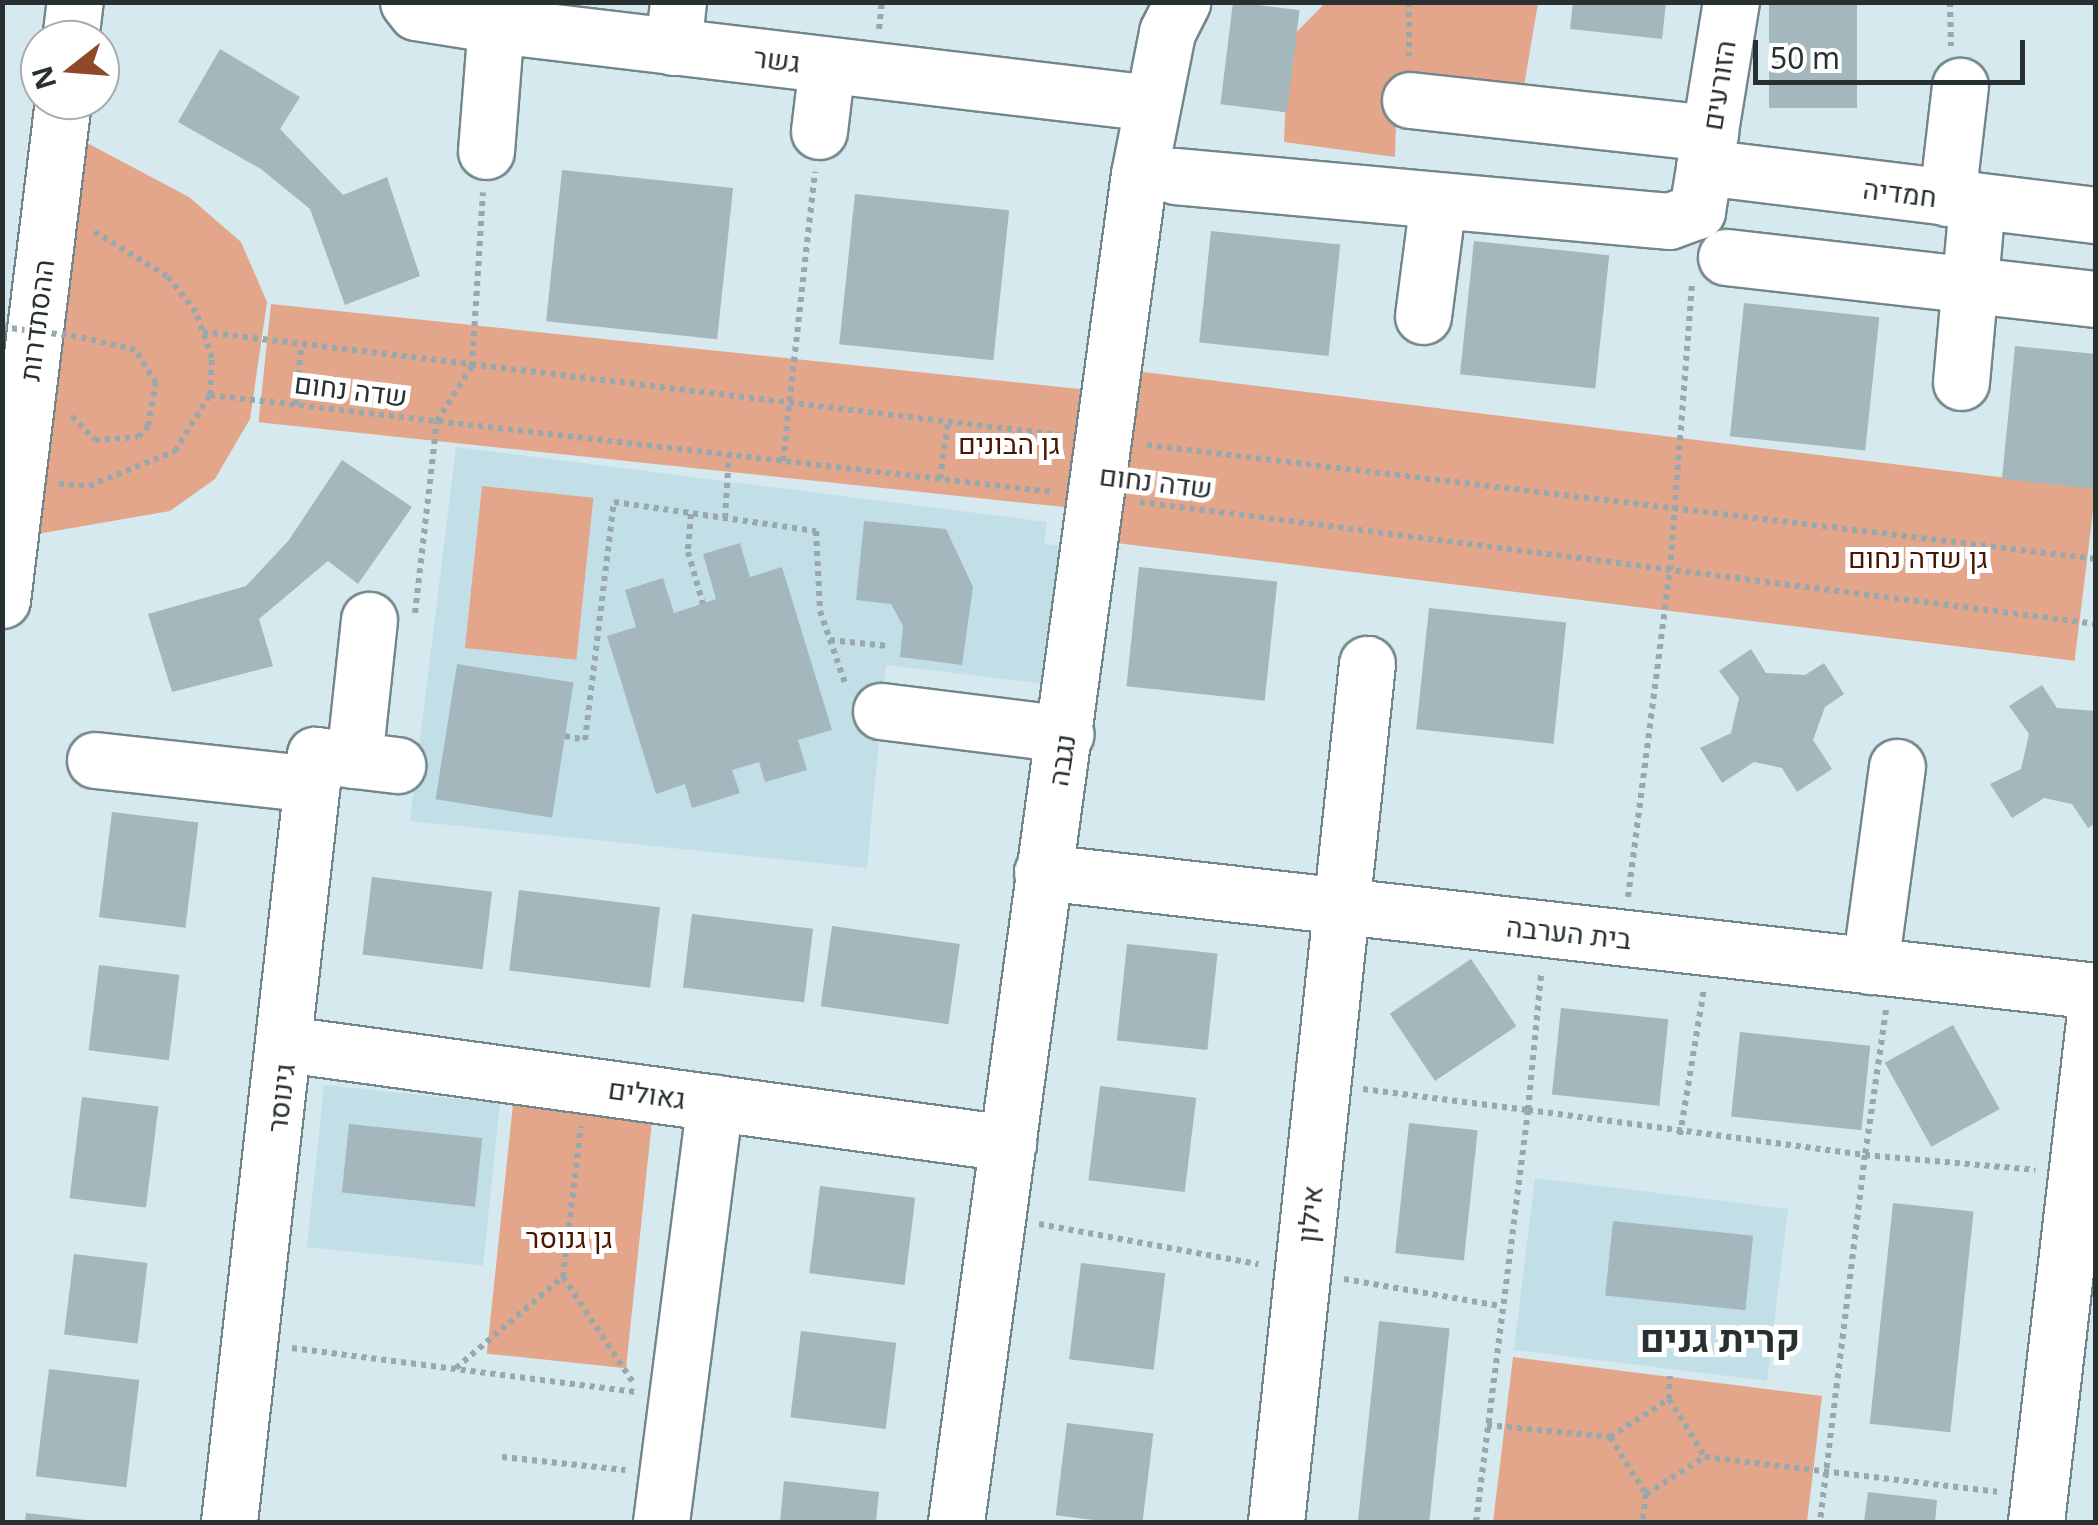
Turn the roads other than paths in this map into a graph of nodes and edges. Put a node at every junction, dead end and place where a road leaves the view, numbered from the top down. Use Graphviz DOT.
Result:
graph roads {
  1 [pos="408,2"];
  2 [pos="1182,2"];
  3 [pos="1731,2"];
  4 [pos="496,25"];
  5 [pos="675,25"];
  6 [pos="826,65"];
  7 [pos="1960,86"];
  8 [pos="1410,100"];
  9 [pos="1151,103"];
  10 [pos="61,120"];
  11 [pos="819,131"];
  12 [pos="486,151"];
  13 [pos="1704,170"];
  14 [pos="1175,176"];
  15 [pos="1962,199"];
  16 [pos="1438,201"];
  17 [pos="2096,215"];
  18 [pos="1726,257"];
  19 [pos="1970,285"];
  20 [pos="2096,300"];
  21 [pos="1423,316"];
  22 [pos="1961,382"];
  23 [pos="2,600"];
  24 [pos="391,626"];
  25 [pos="1367,664"];
  26 [pos="881,711"];
  27 [pos="1066,734"];
  28 [pos="95,760"];
  29 [pos="1897,767"];
  30 [pos="354,769"];
  31 [pos="1042,872"];
  32 [pos="1341,906"];
  33 [pos="1881,967"];
  34 [pos="2096,992"];
  35 [pos="2096,1004"];
  36 [pos="286,1044"];
  37 [pos="715,1102"];
  38 [pos="1008,1143"];
  39 [pos="664,1498"];
  40 [pos="2038,1510"];
  41 [pos="229,1522"];
  42 [pos="956,1522"];
  43 [pos="1276,1522"];
  1 -- 4 [label="street, גשר"];
  2 -- 9 [label="street, נגבה"];
  3 -- 13 [label="street, הזורעים"];
  4 -- 5 [label="street, גשר"];
  4 -- 12 [label="street"];
  5 -- 6 [label="street, גשר"];
  6 -- 9 [label="street, גשר"];
  6 -- 11 [label="street"];
  7 -- 15 [label="street"];
  8 -- 13 [label="street, חמדיה"];
  9 -- 27 [label="street, נגבה"];
  10 -- 23 [label="street, ההסתדרות"];
  13 -- 15 [label="street, חמדיה"];
  13 -- 16 [label="street"];
  14 -- 16 [label="street"];
  15 -- 17 [label="street, חמדיה"];
  15 -- 19 [label="street"];
  16 -- 21 [label="street"];
  18 -- 19 [label="street"];
  19 -- 20 [label="street"];
  19 -- 22 [label="street"];
  24 -- 30 [label="street, גינוסר"];
  25 -- 32 [label="street, אילון"];
  26 -- 27 [label="street"];
  27 -- 31 [label="street, נגבה"];
  28 -- 30 [label="street"];
  29 -- 33 [label="street"];
  30 -- 36 [label="street, גינוסר"];
  31 -- 32 [label="street, בית הערבה"];
  31 -- 38 [label="street, נגבה"];
  32 -- 33 [label="street, בית הערבה"];
  32 -- 43 [label="street, אילון"];
  33 -- 34 [label="street, בית הערבה"];
  35 -- 40 [label="street"];
  36 -- 37 [label="street, גאולים"];
  36 -- 41 [label="street, גינוסר"];
  37 -- 38 [label="street, גאולים"];
  37 -- 39 [label="street"];
  38 -- 42 [label="street, נגבה"];
}
